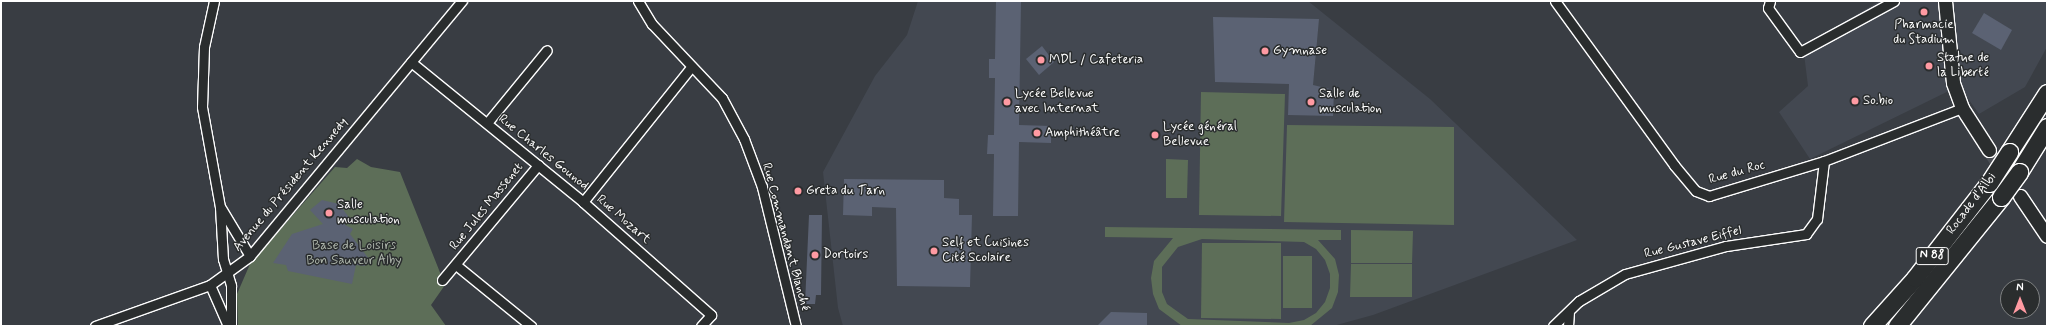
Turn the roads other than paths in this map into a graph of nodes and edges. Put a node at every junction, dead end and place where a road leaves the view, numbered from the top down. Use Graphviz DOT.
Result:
graph roads {
  1 [pos="214,1"];
  2 [pos="462,1"];
  3 [pos="638,1"];
  4 [pos="1555,1"];
  5 [pos="1770,1"];
  6 [pos="1894,1"];
  7 [pos="1938,1"];
  8 [pos="1945,1"];
  9 [pos="1945,26"];
  10 [pos="547,50"];
  11 [pos="410,62"];
  12 [pos="691,67"];
  13 [pos="2043,98"];
  14 [pos="1962,108"];
  15 [pos="487,123"];
  16 [pos="2047,127"];
  17 [pos="1989,150"];
  18 [pos="1824,161"];
  19 [pos="538,165"];
  20 [pos="2020,196"];
  21 [pos="583,202"];
  22 [pos="220,207"];
  23 [pos="2047,236"];
  24 [pos="250,256"];
  25 [pos="456,265"];
  26 [pos="228,276"];
  27 [pos="442,280"];
  28 [pos="210,285"];
  29 [pos="1569,313"];
  30 [pos="95,326"];
  31 [pos="228,326"];
  32 [pos="231,326"];
  33 [pos="531,326"];
  34 [pos="701,326"];
  35 [pos="796,326"];
  36 [pos="1553,326"];
  37 [pos="1568,326"];
  38 [pos="1872,326"];
  39 [pos="1897,326"];
  1 -- 22 [label="street"];
  2 -- 11 [label="street, Avenue du Président Kennedy"];
  3 -- 12 [label="street, Rue Commandant Blanché"];
  4 -- 18 [label="street, Rue du Roc"];
  5 -- 6 [label="street"];
  7 -- 9 [label="street"];
  8 -- 9 [label="street"];
  9 -- 14 [label="street"];
  10 -- 15 [label="street, Rue Charles Gounod"];
  11 -- 15 [label="street, Rue Charles Gounod"];
  11 -- 24 [label="street, Avenue du Président Kennedy"];
  12 -- 21 [label="street, Rue Mozart"];
  12 -- 35 [label="street, Rue Commandant Blanché"];
  13 -- 38 [label="highway, Rocade d'Albi / N 88, bridge"];
  14 -- 17 [label="street"];
  14 -- 18 [label="street, Rue du Roc"];
  15 -- 19 [label="street, Rue Charles Gounod"];
  16 -- 39 [label="highway, Rocade d'Albi / N 88, bridge"];
  18 -- 29 [label="street, Rue Gustave Eiffel"];
  19 -- 21 [label="street, Rue Charles Gounod"];
  19 -- 25 [label="street, Rue Jules Massenet"];
  20 -- 23 [label="street"];
  21 -- 34 [label="street, Rue Mozart"];
  22 -- 24 [label="street"];
  22 -- 26 [label="street"];
  24 -- 26 [label="street, Avenue du Président Kennedy"];
  25 -- 27 [label="street, Rue Jules Massenet"];
  25 -- 33 [label="street"];
  26 -- 28 [label="street, Avenue du Président Kennedy"];
  26 -- 32 [label="street"];
  28 -- 30 [label="street, Avenue du Président Kennedy"];
  28 -- 31 [label="street"];
  29 -- 36 [label="street, Rue Gustave Eiffel"];
  29 -- 37 [label="street"];
}
